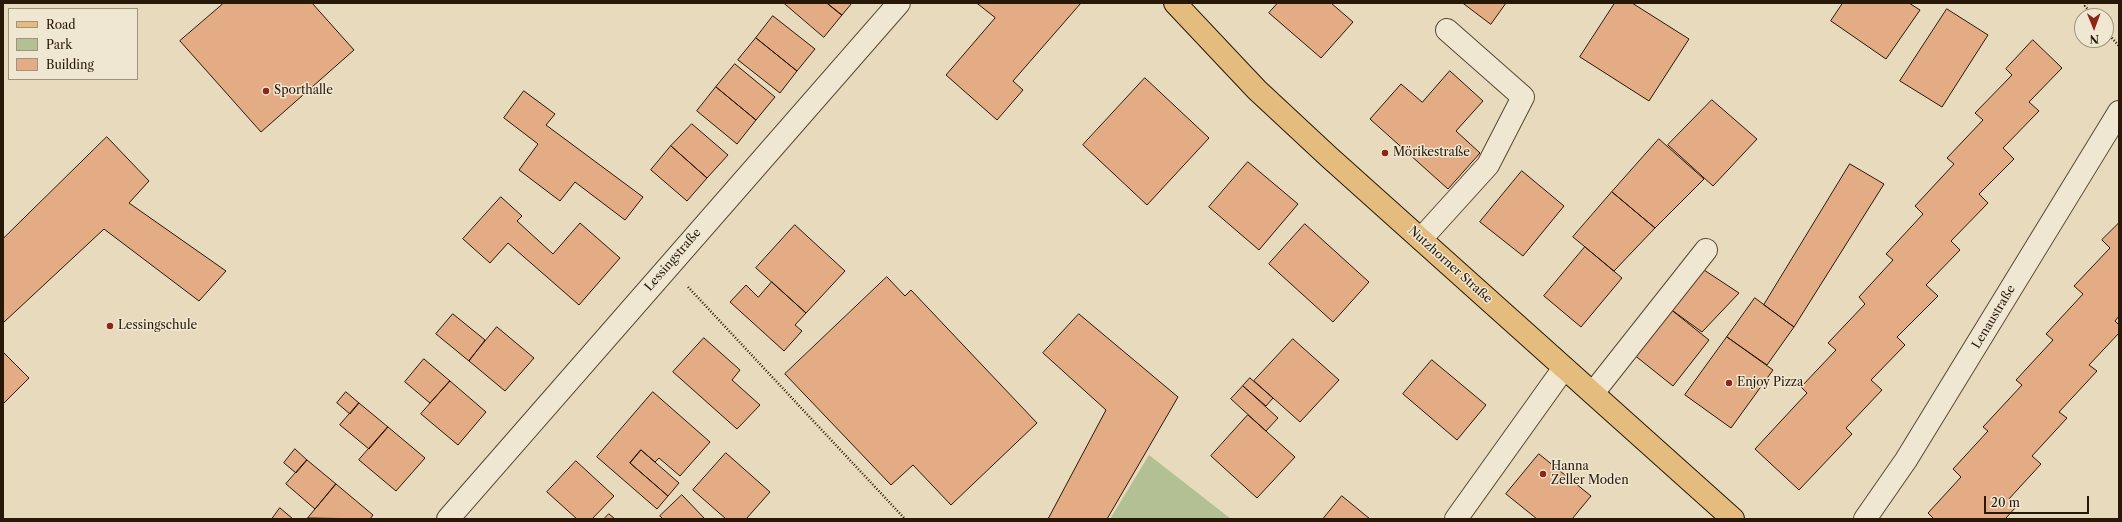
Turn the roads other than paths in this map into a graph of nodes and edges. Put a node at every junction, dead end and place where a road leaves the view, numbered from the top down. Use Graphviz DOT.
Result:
graph roads {
  1 [pos="899,3"];
  2 [pos="1175,3"];
  3 [pos="1447,30"];
  4 [pos="2119,112"];
  5 [pos="1421,239"];
  6 [pos="1706,250"];
  7 [pos="1564,368"];
  8 [pos="1593,393"];
  9 [pos="448,519"];
  10 [pos="1456,519"];
  11 [pos="1733,519"];
  12 [pos="1864,519"];
  1 -- 9 [label="street, Lessingstraße"];
  2 -- 5 [label="main road, Nutzhorner Straße"];
  3 -- 5 [label="street"];
  4 -- 12 [label="street, Lenaustraße"];
  5 -- 7 [label="main road, Nutzhorner Straße"];
  6 -- 8 [label="street"];
  7 -- 8 [label="main road, Nutzhorner Straße"];
  7 -- 10 [label="street"];
  8 -- 11 [label="main road, Nutzhorner Straße"];
}
